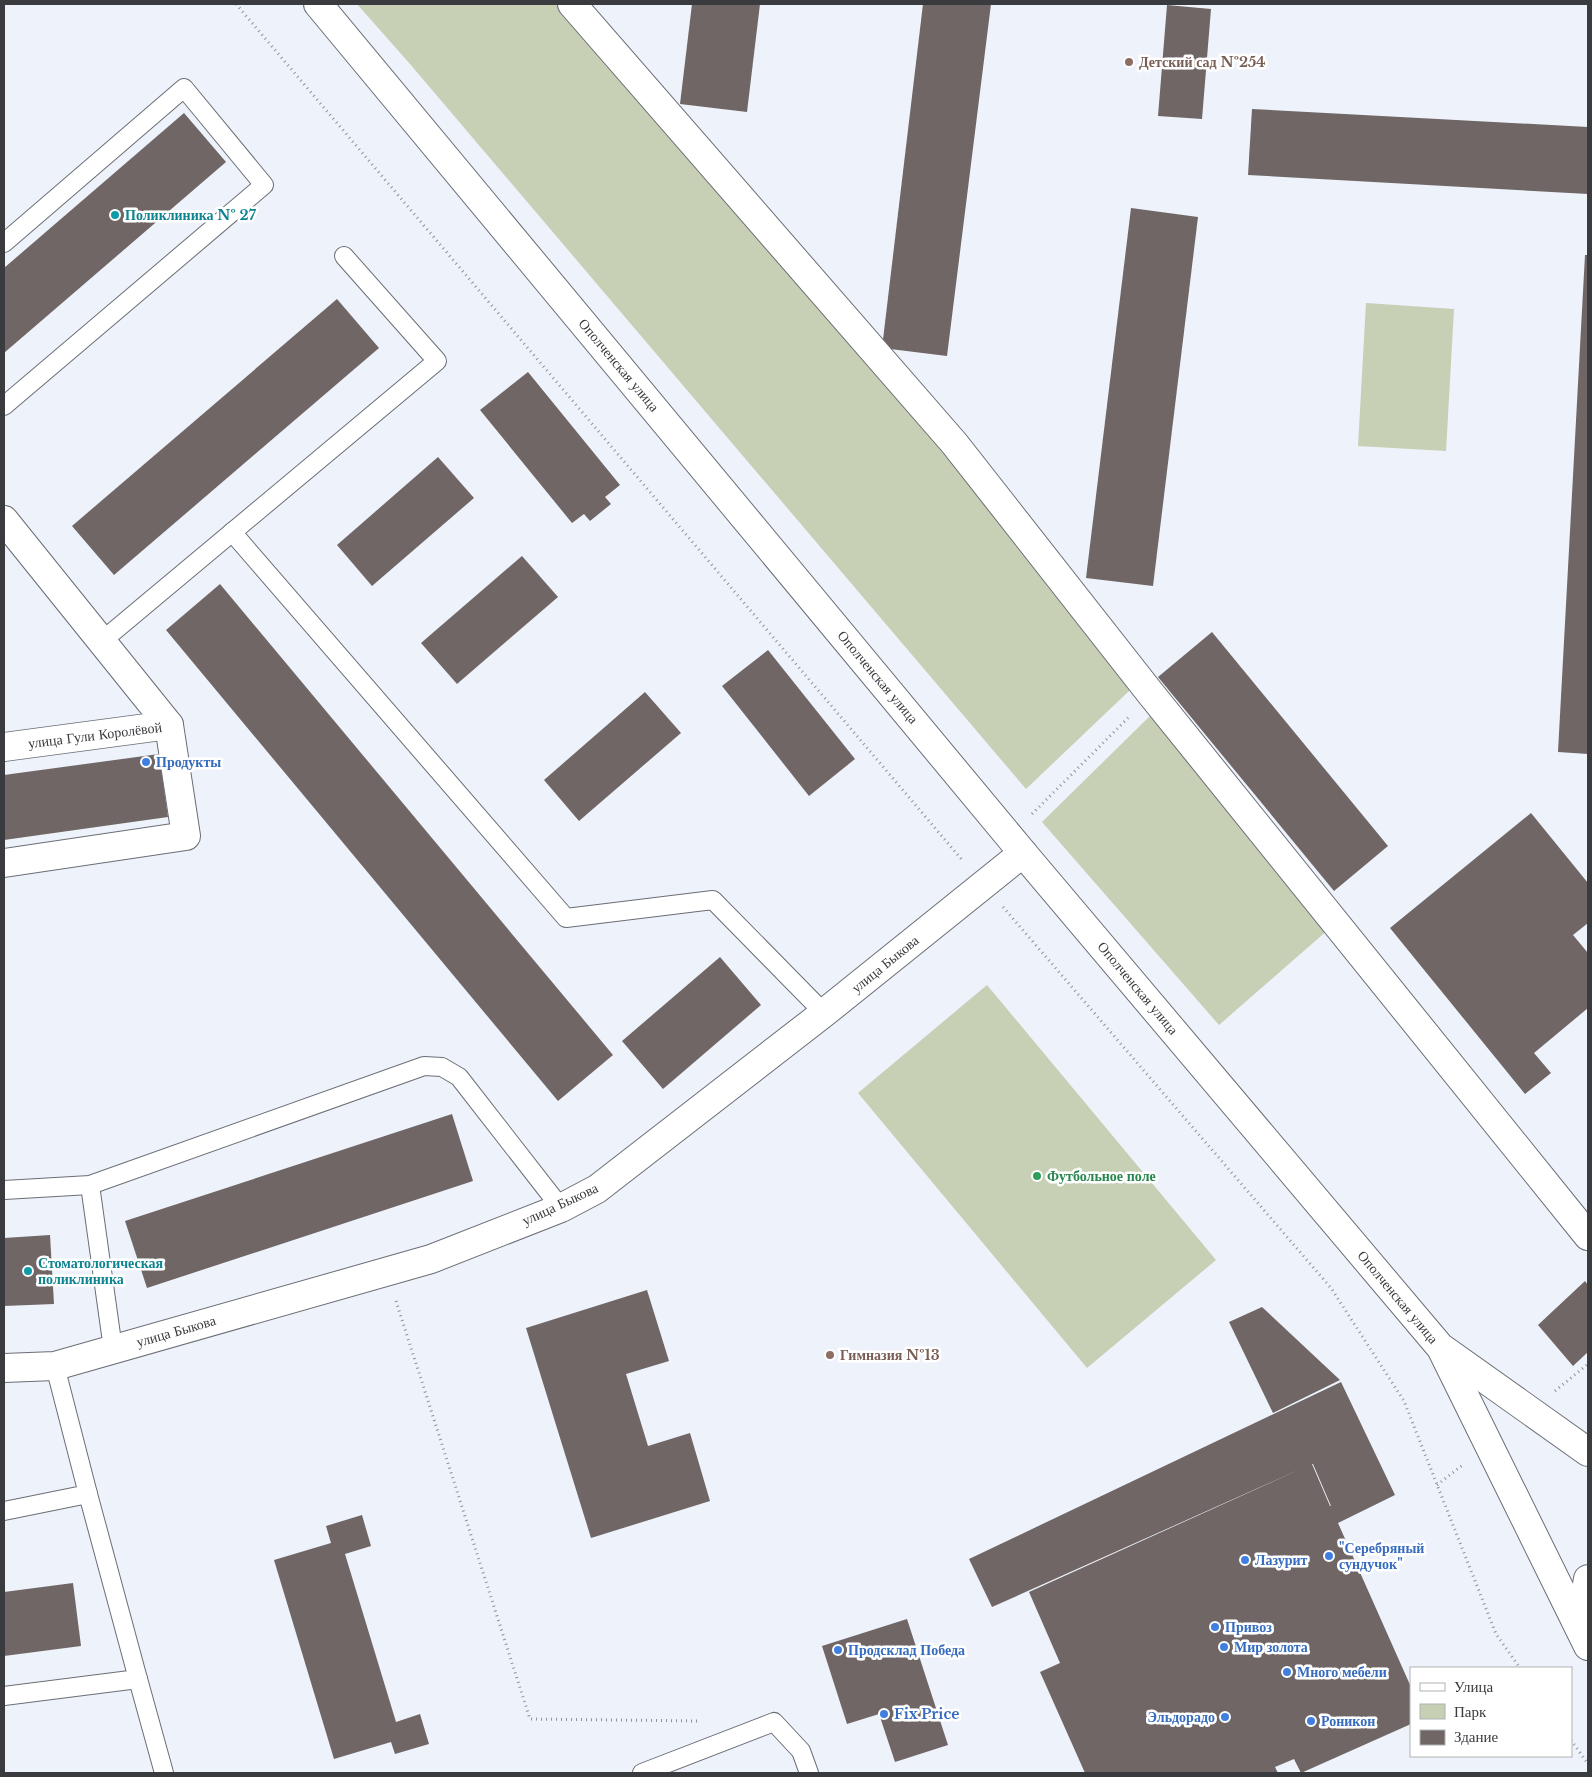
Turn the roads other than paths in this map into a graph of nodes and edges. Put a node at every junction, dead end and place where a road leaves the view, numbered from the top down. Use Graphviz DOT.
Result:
graph roads {
  1 [pos="318,4"];
  2 [pos="572,4"];
  3 [pos="4,242"];
  4 [pos="344,256"];
  5 [pos="4,406"];
  6 [pos="4,520"];
  7 [pos="232,532"];
  8 [pos="102,641"];
  9 [pos="169,725"];
  10 [pos="4,746"];
  11 [pos="1017,844"];
  12 [pos="4,862"];
  13 [pos="824,1013"];
  14 [pos="90,1185"];
  15 [pos="4,1190"];
  16 [pos="561,1208"];
  17 [pos="1588,1236"];
  18 [pos="1441,1348"];
  19 [pos="112,1349"];
  20 [pos="55,1366"];
  21 [pos="4,1368"];
  22 [pos="1588,1452"];
  23 [pos="88,1494"];
  24 [pos="4,1511"];
  25 [pos="1588,1578"];
  26 [pos="1587,1645"];
  27 [pos="138,1678"];
  28 [pos="4,1696"];
  29 [pos="164,1773"];
  30 [pos="642,1773"];
  31 [pos="809,1773"];
  1 -- 11 [label="main road, Ополченская улица"];
  2 -- 17 [label="main road"];
  3 -- 5 [label="lane"];
  4 -- 7 [label="lane"];
  6 -- 8 [label="main road, улица Гули Королёвой"];
  7 -- 8 [label="lane"];
  7 -- 13 [label="lane"];
  8 -- 9 [label="main road, улица Гули Королёвой"];
  9 -- 10 [label="main road, улица Гули Королёвой"];
  9 -- 12 [label="main road"];
  11 -- 13 [label="main road, улица Быкова"];
  11 -- 18 [label="main road, Ополченская улица"];
  13 -- 16 [label="main road, улица Быкова"];
  14 -- 15 [label="lane"];
  14 -- 16 [label="lane"];
  14 -- 19 [label="lane"];
  16 -- 19 [label="main road, улица Быкова"];
  18 -- 22 [label="main road, Ополченская улица"];
  18 -- 26 [label="main road, Ополченская улица"];
  19 -- 20 [label="main road, улица Быкова"];
  20 -- 21 [label="main road, улица Быкова"];
  20 -- 23 [label="lane"];
  23 -- 24 [label="lane"];
  23 -- 27 [label="lane"];
  25 -- 26 [label="main road"];
  27 -- 28 [label="lane"];
  27 -- 29 [label="lane"];
  30 -- 31 [label="lane"];
}
